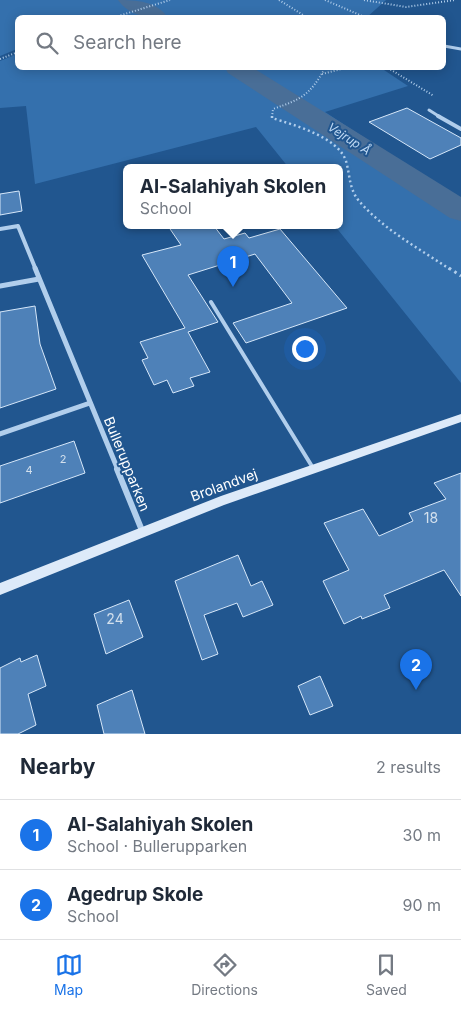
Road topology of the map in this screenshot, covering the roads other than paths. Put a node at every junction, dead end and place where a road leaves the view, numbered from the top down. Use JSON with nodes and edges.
{"nodes":[{"id":1,"x":446,"y":46,"type":"edge"},
{"id":2,"x":461,"y":49,"type":"edge"},
{"id":3,"x":429,"y":110,"type":"dead end"},
{"id":4,"x":461,"y":129,"type":"edge"},
{"id":5,"x":0,"y":229,"type":"edge"},
{"id":6,"x":39,"y":279,"type":"junction"},
{"id":7,"x":0,"y":286,"type":"edge"},
{"id":8,"x":211,"y":302,"type":"dead end"},
{"id":9,"x":90,"y":403,"type":"junction"},
{"id":10,"x":461,"y":418,"type":"edge"},
{"id":11,"x":0,"y":434,"type":"edge"},
{"id":12,"x":314,"y":469,"type":"junction"},
{"id":13,"x":143,"y":532,"type":"junction"},
{"id":14,"x":0,"y":589,"type":"edge"}],
"edges":[{"from":1,"to":2,"type":"street"},
{"from":3,"to":4,"type":"street"},
{"from":5,"to":6,"type":"street","name":"Bullerupparken"},
{"from":6,"to":7,"type":"street"},
{"from":6,"to":9,"type":"street","name":"Bullerupparken"},
{"from":8,"to":12,"type":"lane"},
{"from":9,"to":11,"type":"street","name":"Bullerupparken"},
{"from":9,"to":13,"type":"street","name":"Bullerupparken"},
{"from":10,"to":12,"type":"street","name":"Brolandvej"},
{"from":12,"to":13,"type":"street","name":"Brolandvej"},
{"from":13,"to":14,"type":"street","name":"Brolandvej"}]}
